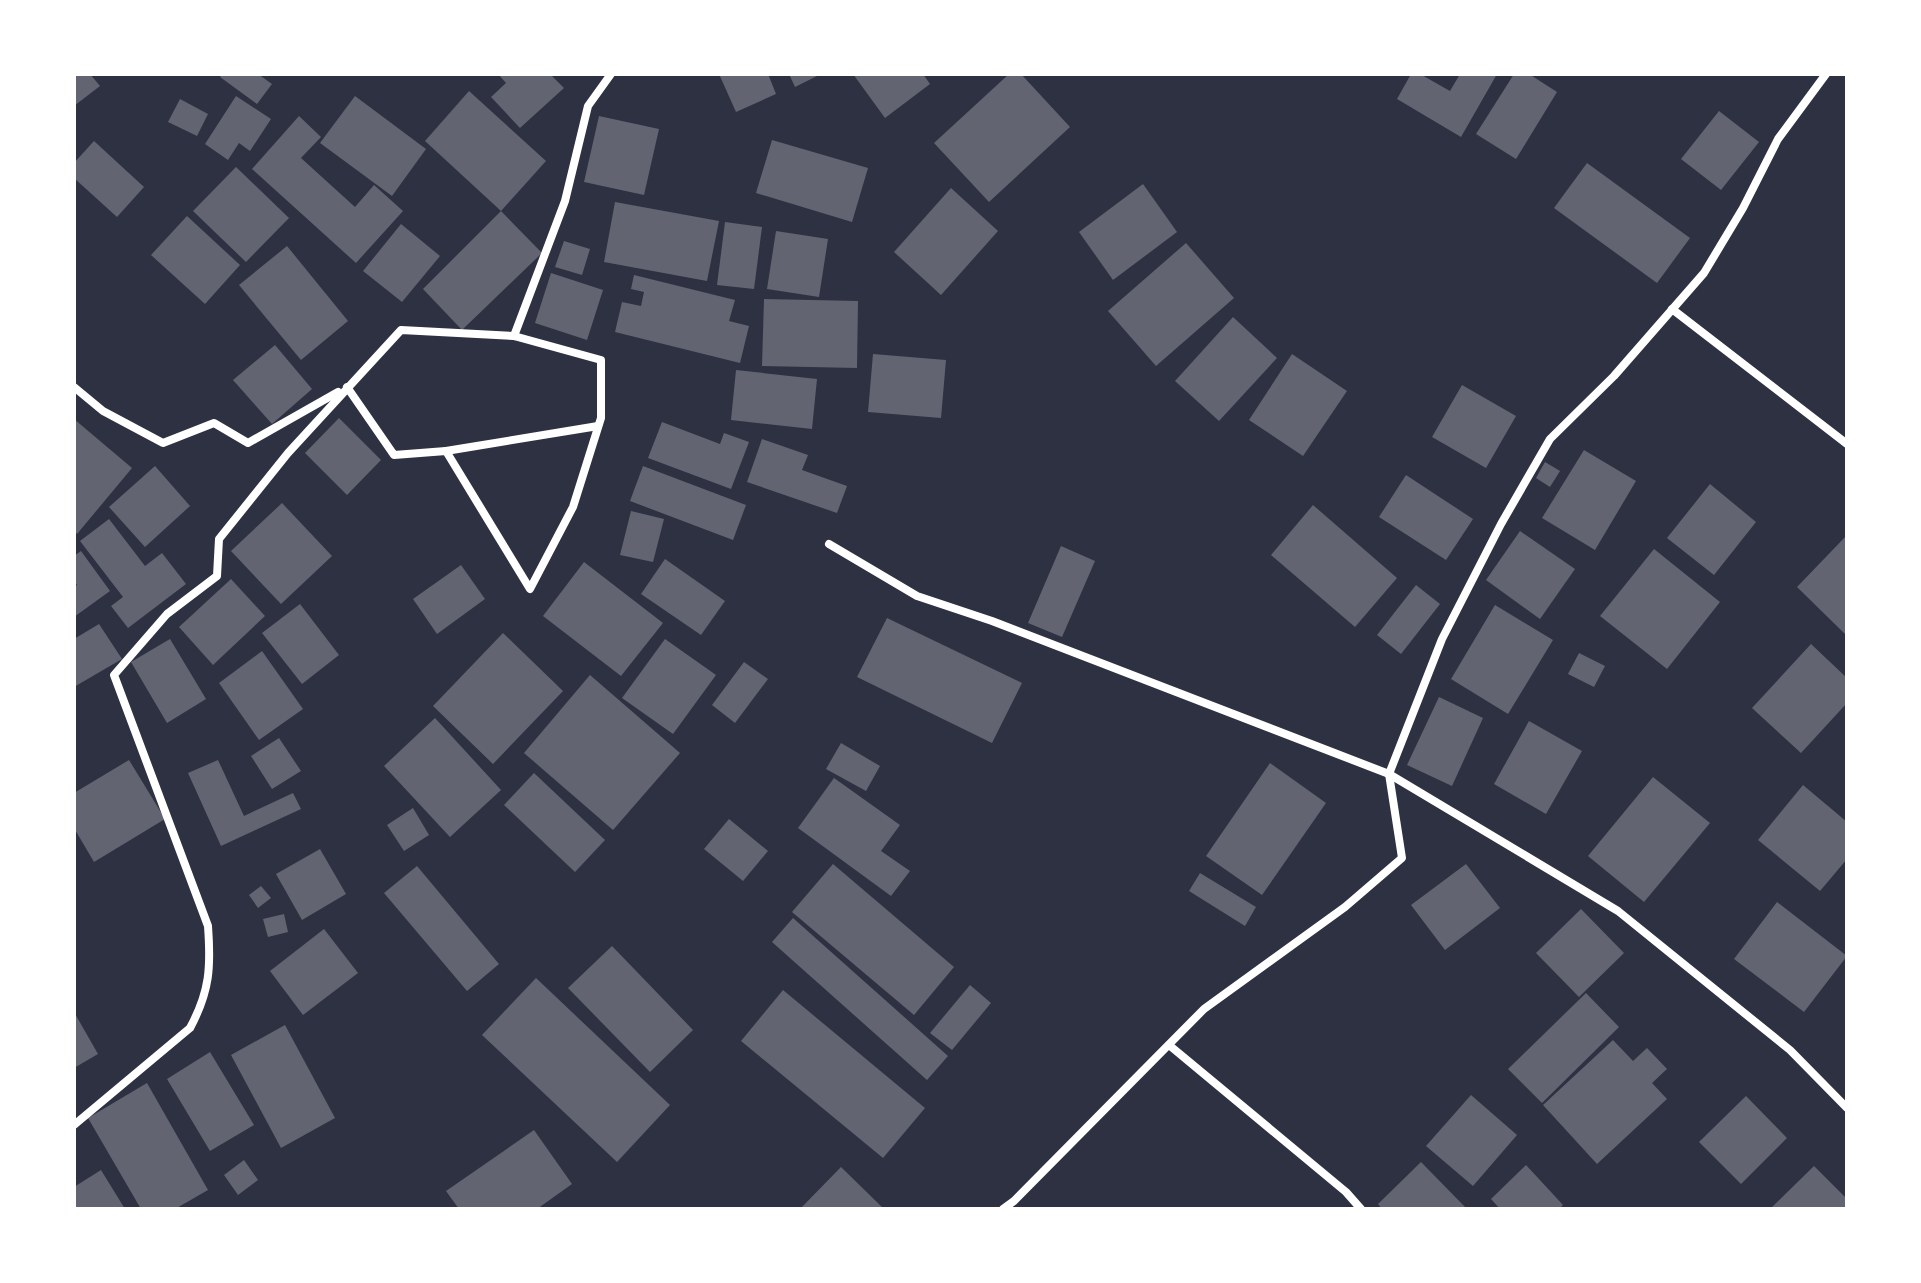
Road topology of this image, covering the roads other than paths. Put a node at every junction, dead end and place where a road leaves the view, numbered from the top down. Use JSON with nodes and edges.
{"nodes":[{"id":1,"x":611,"y":74,"type":"edge"},
{"id":2,"x":1826,"y":74,"type":"edge"},
{"id":3,"x":1672,"y":309,"type":"junction"},
{"id":4,"x":514,"y":336,"type":"junction"},
{"id":5,"x":74,"y":387,"type":"edge"},
{"id":6,"x":347,"y":387,"type":"junction"},
{"id":7,"x":598,"y":426,"type":"junction"},
{"id":8,"x":1847,"y":444,"type":"edge"},
{"id":9,"x":446,"y":451,"type":"junction"},
{"id":10,"x":829,"y":544,"type":"dead end"},
{"id":11,"x":1389,"y":774,"type":"junction"},
{"id":12,"x":1169,"y":1045,"type":"junction"},
{"id":13,"x":1847,"y":1108,"type":"edge"},
{"id":14,"x":74,"y":1125,"type":"edge"},
{"id":15,"x":1003,"y":1209,"type":"edge"},
{"id":16,"x":1361,"y":1209,"type":"edge"}],
"edges":[{"from":1,"to":4,"type":"street"},
{"from":2,"to":3,"type":"street"},
{"from":3,"to":8,"type":"street"},
{"from":3,"to":11,"type":"street"},
{"from":4,"to":6,"type":"street"},
{"from":4,"to":7,"type":"street"},
{"from":5,"to":6,"type":"street"},
{"from":6,"to":9,"type":"street"},
{"from":6,"to":14,"type":"street"},
{"from":7,"to":9,"type":"street"},
{"from":7,"to":9,"type":"street"},
{"from":10,"to":11,"type":"street"},
{"from":11,"to":12,"type":"street"},
{"from":11,"to":13,"type":"street"},
{"from":12,"to":15,"type":"street"},
{"from":12,"to":16,"type":"street"}]}
